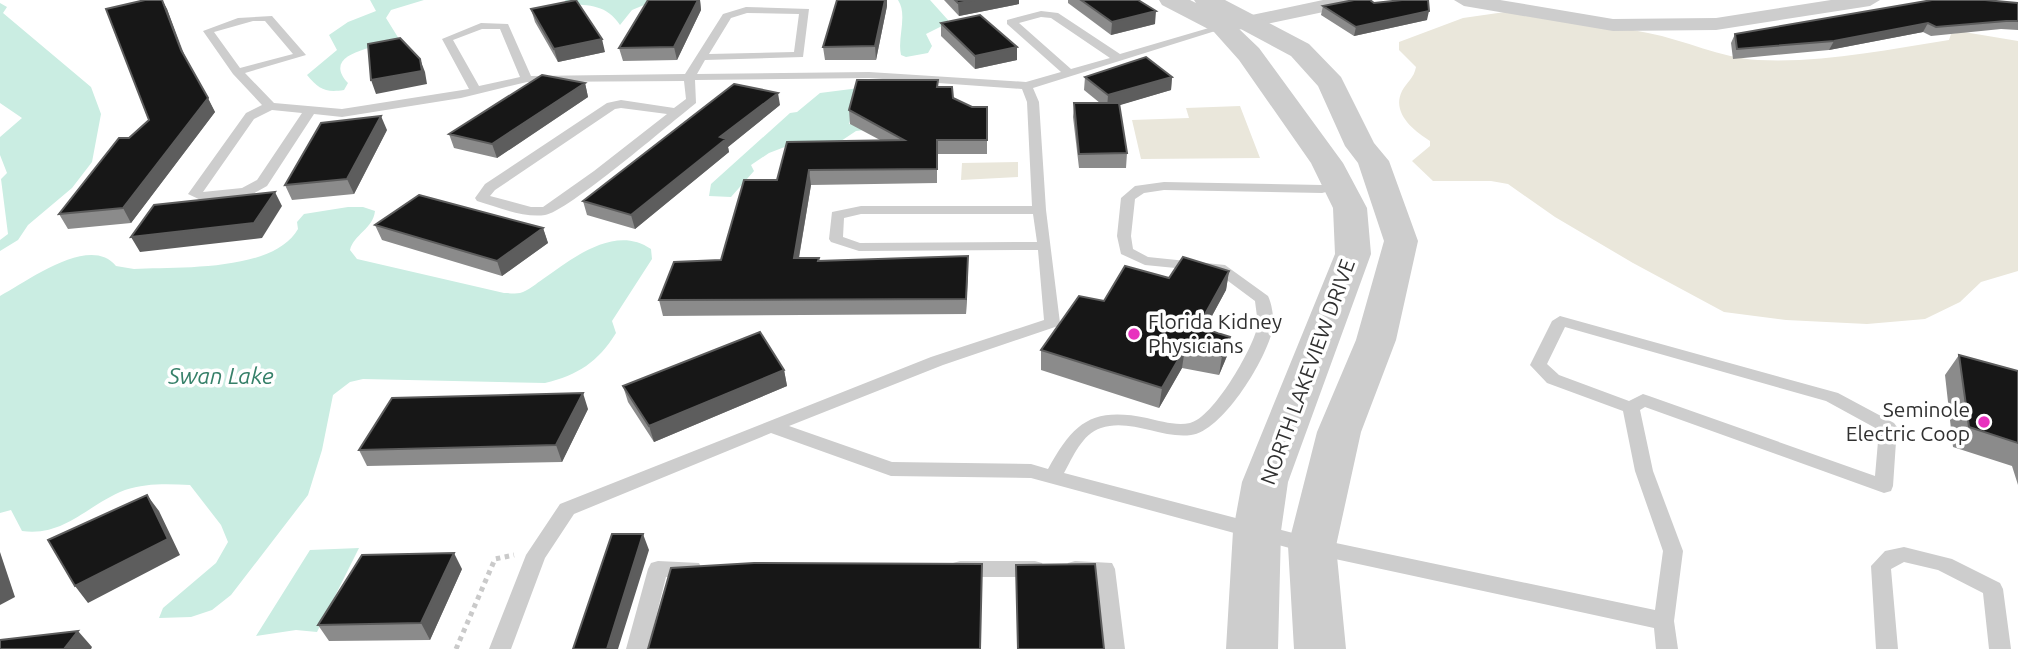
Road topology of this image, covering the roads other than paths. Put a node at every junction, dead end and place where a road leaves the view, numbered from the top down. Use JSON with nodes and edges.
{"nodes":[{"id":1,"x":1171,"y":0,"type":"edge"},
{"id":2,"x":1352,"y":0,"type":"edge"},
{"id":3,"x":1464,"y":0,"type":"edge"},
{"id":4,"x":1870,"y":0,"type":"edge"},
{"id":5,"x":1832,"y":3,"type":"edge"},
{"id":6,"x":1226,"y":16,"type":"edge"},
{"id":7,"x":701,"y":57,"type":"junction"},
{"id":8,"x":1118,"y":58,"type":"junction"},
{"id":9,"x":237,"y":72,"type":"junction"},
{"id":10,"x":1069,"y":73,"type":"junction"},
{"id":11,"x":689,"y":77,"type":"junction"},
{"id":12,"x":527,"y":79,"type":"junction"},
{"id":13,"x":1027,"y":86,"type":"junction"},
{"id":14,"x":476,"y":91,"type":"junction"},
{"id":15,"x":270,"y":106,"type":"junction"},
{"id":16,"x":310,"y":110,"type":"junction"},
{"id":17,"x":677,"y":112,"type":"junction"},
{"id":18,"x":1380,"y":180,"type":"junction"},
{"id":19,"x":1338,"y":185,"type":"junction"},
{"id":20,"x":1039,"y":210,"type":"junction"},
{"id":21,"x":1045,"y":246,"type":"junction"},
{"id":22,"x":1631,"y":408,"type":"junction"},
{"id":23,"x":771,"y":426,"type":"junction"},
{"id":24,"x":1053,"y":477,"type":"junction"},
{"id":25,"x":1257,"y":531,"type":"junction"},
{"id":26,"x":1311,"y":546,"type":"junction"},
{"id":27,"x":714,"y":569,"type":"edge"},
{"id":28,"x":938,"y":569,"type":"edge"},
{"id":29,"x":1664,"y":621,"type":"junction"},
{"id":30,"x":500,"y":649,"type":"edge"},
{"id":31,"x":637,"y":649,"type":"edge"},
{"id":32,"x":1114,"y":649,"type":"edge"},
{"id":33,"x":1252,"y":649,"type":"edge"},
{"id":34,"x":1320,"y":649,"type":"edge"},
{"id":35,"x":1667,"y":649,"type":"edge"},
{"id":36,"x":1887,"y":649,"type":"edge"},
{"id":37,"x":2000,"y":649,"type":"edge"}],
"edges":[{"from":1,"to":6,"type":"street","name":"NORTH LAKEVIEW DRIVE"},
{"from":2,"to":6,"type":"street"},
{"from":3,"to":5,"type":"street"},
{"from":4,"to":5,"type":"street"},
{"from":6,"to":8,"type":"lane"},
{"from":6,"to":18,"type":"street","name":"NORTH LAKEVIEW DRIVE"},
{"from":6,"to":19,"type":"street","name":"NORTH LAKEVIEW DRIVE"},
{"from":7,"to":7,"type":"lane"},
{"from":7,"to":11,"type":"lane"},
{"from":8,"to":10,"type":"lane"},
{"from":8,"to":10,"type":"lane"},
{"from":9,"to":9,"type":"lane"},
{"from":9,"to":15,"type":"lane"},
{"from":10,"to":13,"type":"lane"},
{"from":11,"to":12,"type":"lane"},
{"from":11,"to":13,"type":"lane"},
{"from":11,"to":17,"type":"lane"},
{"from":12,"to":14,"type":"lane"},
{"from":12,"to":14,"type":"lane"},
{"from":13,"to":20,"type":"lane"},
{"from":14,"to":16,"type":"lane"},
{"from":15,"to":16,"type":"lane"},
{"from":15,"to":16,"type":"lane"},
{"from":17,"to":17,"type":"lane"},
{"from":18,"to":19,"type":"street"},
{"from":18,"to":26,"type":"street","name":"NORTH LAKEVIEW DRIVE"},
{"from":19,"to":24,"type":"lane"},
{"from":19,"to":25,"type":"street","name":"NORTH LAKEVIEW DRIVE"},
{"from":20,"to":21,"type":"lane"},
{"from":20,"to":21,"type":"lane"},
{"from":21,"to":23,"type":"lane"},
{"from":22,"to":22,"type":"lane"},
{"from":22,"to":29,"type":"lane"},
{"from":23,"to":24,"type":"lane"},
{"from":23,"to":30,"type":"lane"},
{"from":24,"to":25,"type":"lane"},
{"from":25,"to":26,"type":"lane"},
{"from":25,"to":33,"type":"street","name":"NORTH LAKEVIEW DRIVE"},
{"from":26,"to":29,"type":"lane"},
{"from":26,"to":34,"type":"street","name":"NORTH LAKEVIEW DRIVE"},
{"from":27,"to":31,"type":"lane"},
{"from":28,"to":32,"type":"lane"},
{"from":29,"to":35,"type":"lane"},
{"from":36,"to":37,"type":"lane"}]}
